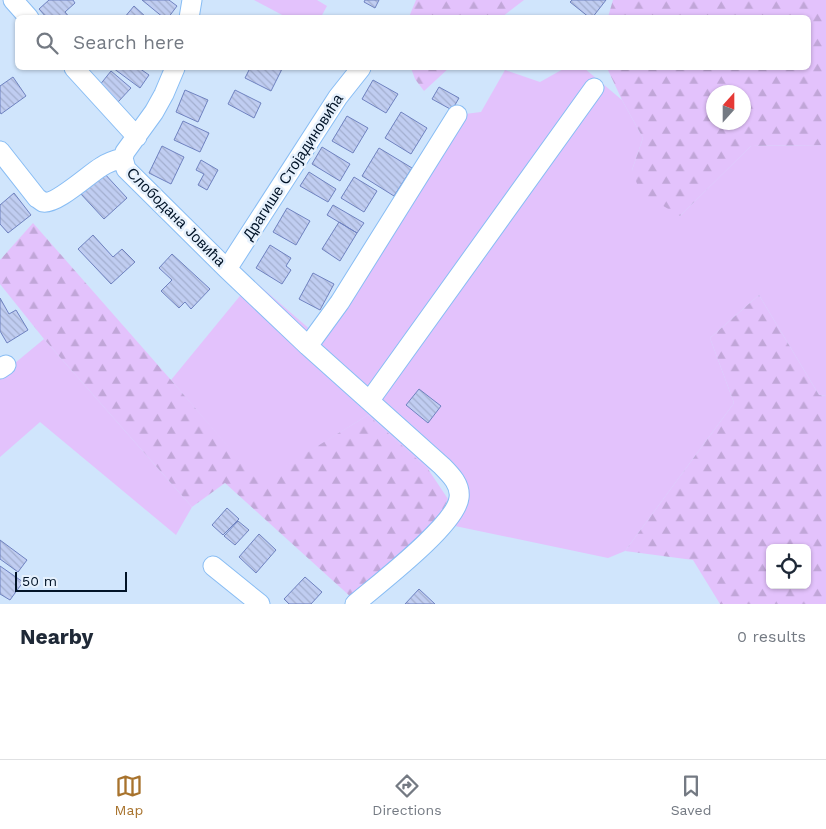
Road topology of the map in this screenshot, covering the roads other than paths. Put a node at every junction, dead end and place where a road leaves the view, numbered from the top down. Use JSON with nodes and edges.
{"nodes":[{"id":1,"x":13,"y":0,"type":"edge"},
{"id":2,"x":192,"y":0,"type":"edge"},
{"id":3,"x":26,"y":15,"type":"edge"},
{"id":4,"x":190,"y":15,"type":"edge"},
{"id":5,"x":76,"y":70,"type":"edge"},
{"id":6,"x":173,"y":70,"type":"edge"},
{"id":7,"x":359,"y":70,"type":"edge"},
{"id":8,"x":594,"y":88,"type":"dead end"},
{"id":9,"x":457,"y":115,"type":"dead end"},
{"id":10,"x":137,"y":137,"type":"junction"},
{"id":11,"x":0,"y":151,"type":"edge"},
{"id":12,"x":123,"y":158,"type":"junction"},
{"id":13,"x":227,"y":269,"type":"junction"},
{"id":14,"x":308,"y":346,"type":"junction"},
{"id":15,"x":370,"y":400,"type":"junction"},
{"id":16,"x":213,"y":566,"type":"dead end"},
{"id":17,"x":260,"y":604,"type":"edge"},
{"id":18,"x":354,"y":604,"type":"edge"}],
"edges":[{"from":1,"to":3,"type":"street"},
{"from":2,"to":4,"type":"street"},
{"from":5,"to":10,"type":"street"},
{"from":6,"to":10,"type":"street","name":"Слободана Јовића"},
{"from":7,"to":13,"type":"street","name":"Драгише Стојадиновића"},
{"from":8,"to":15,"type":"street"},
{"from":9,"to":14,"type":"street"},
{"from":10,"to":12,"type":"street","name":"Слободана Јовића"},
{"from":11,"to":12,"type":"street"},
{"from":12,"to":13,"type":"street","name":"Слободана Јовића"},
{"from":13,"to":14,"type":"street","name":"Слободана Јовића"},
{"from":14,"to":15,"type":"street","name":"Слободана Јовића"},
{"from":15,"to":18,"type":"street","name":"Слободана Јовића"},
{"from":16,"to":17,"type":"street"}]}
